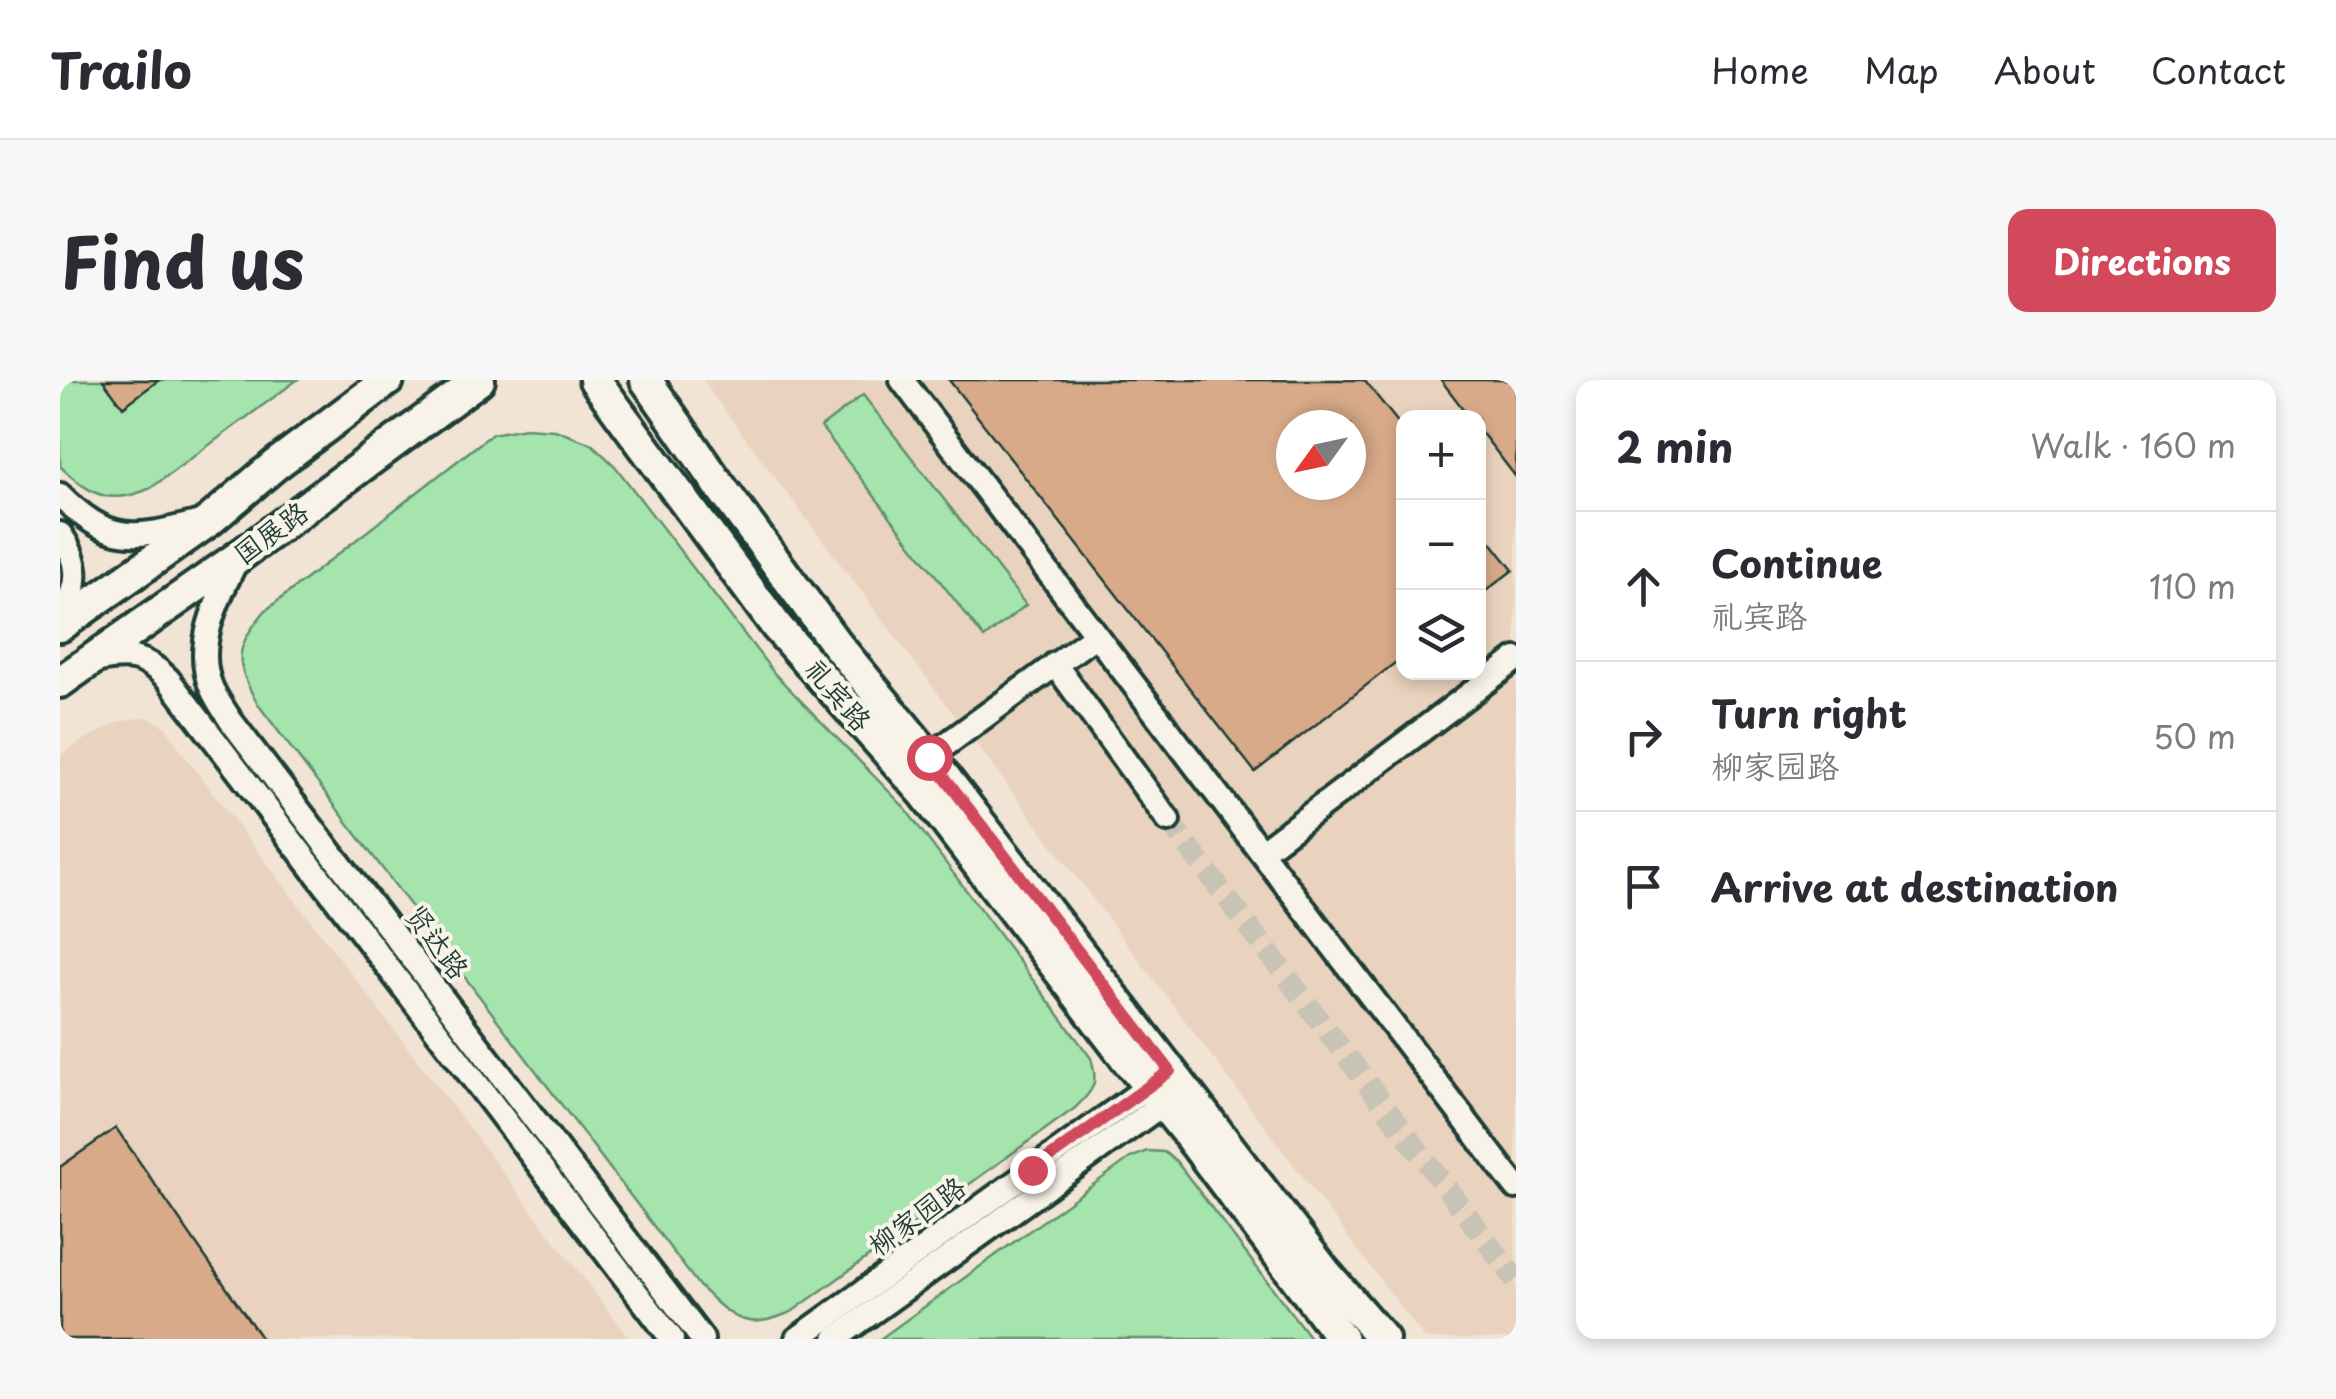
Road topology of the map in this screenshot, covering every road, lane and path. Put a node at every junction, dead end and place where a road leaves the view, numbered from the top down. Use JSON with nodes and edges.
{"nodes":[{"id":1,"x":479,"y":380,"type":"edge"},
{"id":2,"x":595,"y":380,"type":"edge"},
{"id":3,"x":646,"y":380,"type":"edge"},
{"id":4,"x":902,"y":380,"type":"edge"},
{"id":5,"x":385,"y":382,"type":"edge"},
{"id":6,"x":60,"y":495,"type":"edge"},
{"id":7,"x":210,"y":520,"type":"junction"},
{"id":8,"x":60,"y":534,"type":"edge"},
{"id":9,"x":238,"y":557,"type":"junction"},
{"id":10,"x":60,"y":615,"type":"edge"},
{"id":11,"x":60,"y":626,"type":"edge"},
{"id":12,"x":1096,"y":635,"type":"junction"},
{"id":13,"x":1516,"y":658,"type":"edge"},
{"id":14,"x":86,"y":663,"type":"junction"},
{"id":15,"x":1055,"y":664,"type":"junction"},
{"id":16,"x":60,"y":682,"type":"edge"},
{"id":17,"x":929,"y":757,"type":"junction"},
{"id":18,"x":1168,"y":820,"type":"tunnel mouth"},
{"id":19,"x":1261,"y":852,"type":"junction"},
{"id":20,"x":1167,"y":1087,"type":"junction"},
{"id":21,"x":1516,"y":1187,"type":"edge"},
{"id":22,"x":672,"y":1339,"type":"edge"},
{"id":23,"x":702,"y":1339,"type":"edge"},
{"id":24,"x":797,"y":1339,"type":"edge"},
{"id":25,"x":835,"y":1339,"type":"edge"},
{"id":26,"x":1342,"y":1339,"type":"edge"},
{"id":27,"x":1384,"y":1339,"type":"edge"}],
"edges":[{"from":1,"to":9,"type":"main road","name":"国展路"},
{"from":2,"to":20,"type":"main road","name":"礼宾路"},
{"from":3,"to":17,"type":"main road","name":"礼宾路"},
{"from":4,"to":12,"type":"street"},
{"from":5,"to":7,"type":"main road","name":"国展路"},
{"from":6,"to":7,"type":"street"},
{"from":7,"to":11,"type":"main road","name":"国展路"},
{"from":8,"to":10,"type":"street"},
{"from":9,"to":14,"type":"main road","name":"国展路"},
{"from":9,"to":23,"type":"street","name":"贤达路"},
{"from":12,"to":15,"type":"street"},
{"from":12,"to":19,"type":"street"},
{"from":13,"to":19,"type":"street"},
{"from":14,"to":16,"type":"main road","name":"国展路"},
{"from":14,"to":22,"type":"street","name":"贤达路"},
{"from":15,"to":17,"type":"street"},
{"from":15,"to":18,"type":"street"},
{"from":17,"to":20,"type":"main road","name":"礼宾路"},
{"from":19,"to":21,"type":"street"},
{"from":20,"to":24,"type":"street","name":"柳家园路"},
{"from":20,"to":25,"type":"street","name":"柳家园路"},
{"from":20,"to":26,"type":"main road","name":"礼宾路"},
{"from":20,"to":27,"type":"main road","name":"礼宾路"}]}
